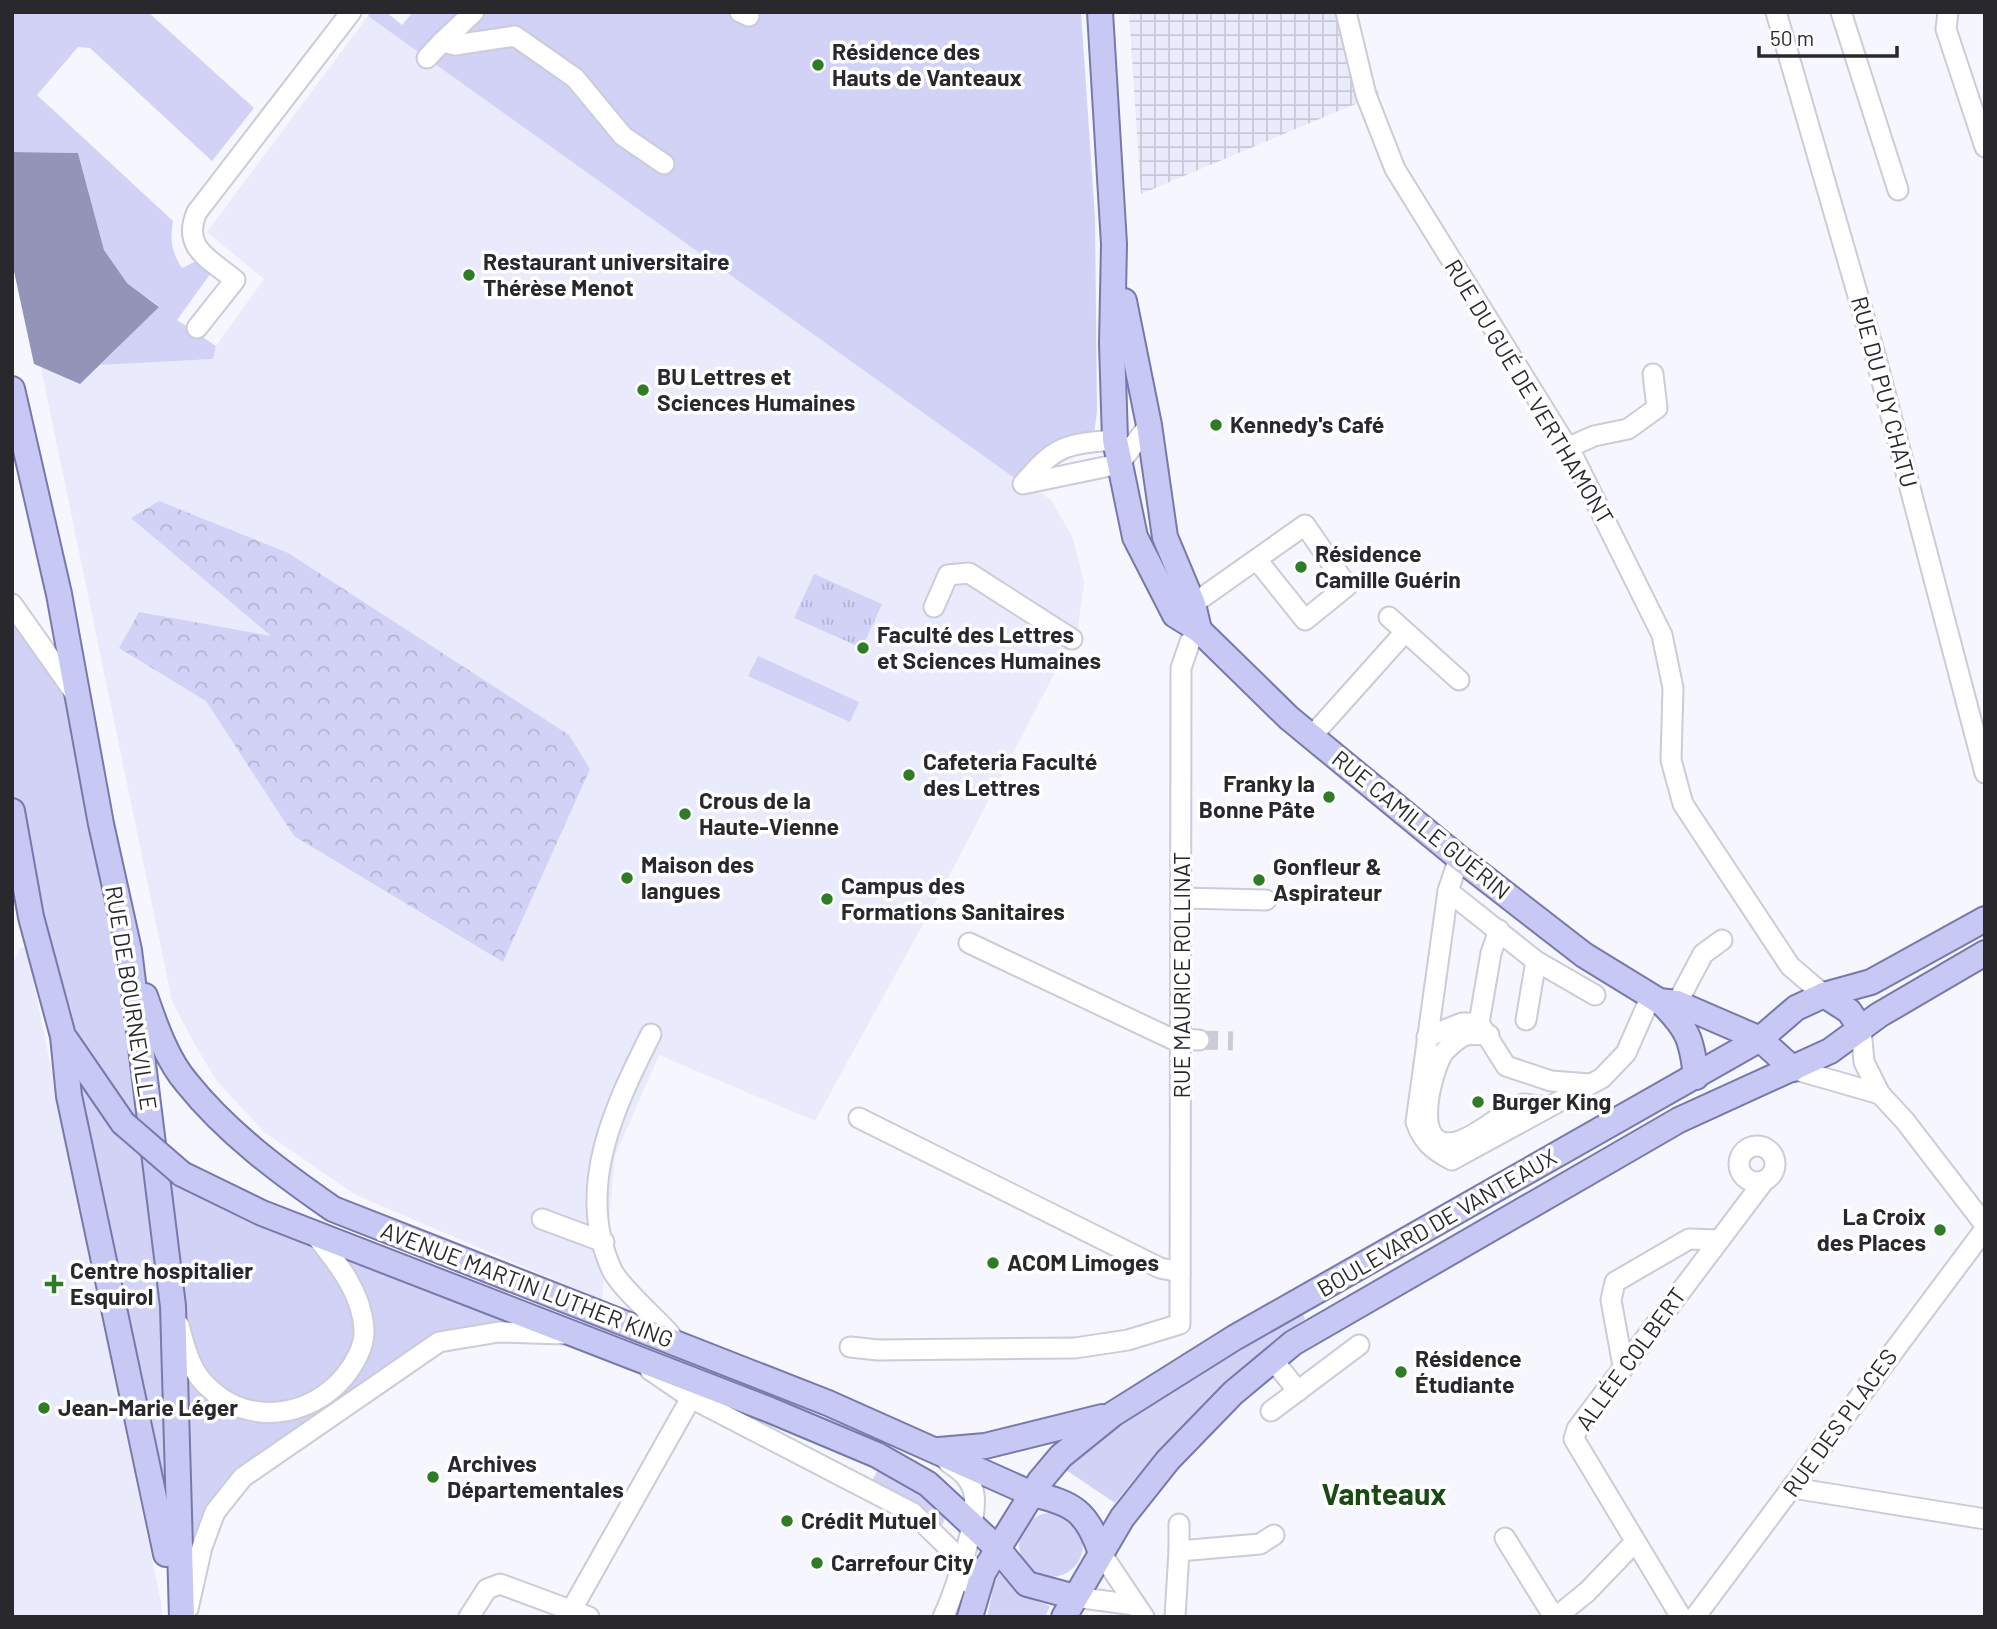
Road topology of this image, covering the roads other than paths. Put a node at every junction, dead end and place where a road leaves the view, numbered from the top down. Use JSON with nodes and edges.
{"nodes":[{"id":1,"x":474,"y":12,"type":"edge"},
{"id":2,"x":1100,"y":12,"type":"edge"},
{"id":3,"x":1346,"y":12,"type":"edge"},
{"id":4,"x":1776,"y":12,"type":"edge"},
{"id":5,"x":1841,"y":12,"type":"edge"},
{"id":6,"x":1948,"y":12,"type":"edge"},
{"id":7,"x":361,"y":14,"type":"edge"},
{"id":8,"x":442,"y":42,"type":"junction"},
{"id":9,"x":427,"y":58,"type":"dead end"},
{"id":10,"x":1985,"y":147,"type":"edge"},
{"id":11,"x":664,"y":164,"type":"dead end"},
{"id":12,"x":1898,"y":190,"type":"dead end"},
{"id":13,"x":1114,"y":244,"type":"junction"},
{"id":14,"x":197,"y":328,"type":"dead end"},
{"id":15,"x":1653,"y":374,"type":"dead end"},
{"id":16,"x":12,"y":389,"type":"edge"},
{"id":17,"x":1149,"y":425,"type":"junction"},
{"id":18,"x":1567,"y":448,"type":"junction"},
{"id":19,"x":1121,"y":451,"type":"junction"},
{"id":20,"x":1163,"y":529,"type":"junction"},
{"id":21,"x":1256,"y":560,"type":"junction"},
{"id":22,"x":12,"y":604,"type":"edge"},
{"id":23,"x":1193,"y":604,"type":"junction"},
{"id":24,"x":934,"y":607,"type":"dead end"},
{"id":25,"x":1389,"y":617,"type":"dead end"},
{"id":26,"x":1199,"y":630,"type":"junction"},
{"id":27,"x":1405,"y":632,"type":"junction"},
{"id":28,"x":1072,"y":639,"type":"dead end"},
{"id":29,"x":1459,"y":680,"type":"dead end"},
{"id":30,"x":76,"y":695,"type":"junction"},
{"id":31,"x":1312,"y":737,"type":"junction"},
{"id":32,"x":1985,"y":773,"type":"edge"},
{"id":33,"x":12,"y":811,"type":"edge"},
{"id":34,"x":1459,"y":858,"type":"junction"},
{"id":35,"x":1448,"y":891,"type":"junction"},
{"id":36,"x":1182,"y":898,"type":"junction"},
{"id":37,"x":1266,"y":900,"type":"dead end"},
{"id":38,"x":1985,"y":919,"type":"edge"},
{"id":39,"x":1499,"y":930,"type":"junction"},
{"id":40,"x":1722,"y":940,"type":"dead end"},
{"id":41,"x":969,"y":943,"type":"dead end"},
{"id":42,"x":129,"y":950,"type":"junction"},
{"id":43,"x":1985,"y":953,"type":"edge"},
{"id":44,"x":1536,"y":961,"type":"junction"},
{"id":45,"x":1595,"y":995,"type":"dead end"},
{"id":46,"x":1824,"y":995,"type":"junction"},
{"id":47,"x":1662,"y":1000,"type":"junction"},
{"id":48,"x":1526,"y":1020,"type":"dead end"},
{"id":49,"x":1855,"y":1020,"type":"junction"},
{"id":50,"x":1484,"y":1029,"type":"junction"},
{"id":51,"x":651,"y":1034,"type":"dead end"},
{"id":52,"x":63,"y":1037,"type":"junction"},
{"id":53,"x":1427,"y":1037,"type":"junction"},
{"id":54,"x":1190,"y":1039,"type":"junction"},
{"id":55,"x":1759,"y":1039,"type":"junction"},
{"id":56,"x":1786,"y":1063,"type":"junction"},
{"id":57,"x":1696,"y":1076,"type":"junction"},
{"id":58,"x":1551,"y":1081,"type":"junction"},
{"id":59,"x":1591,"y":1084,"type":"junction"},
{"id":60,"x":1880,"y":1094,"type":"junction"},
{"id":61,"x":1548,"y":1107,"type":"junction"},
{"id":62,"x":859,"y":1118,"type":"dead end"},
{"id":63,"x":1764,"y":1181,"type":"dead end"},
{"id":64,"x":541,"y":1219,"type":"dead end"},
{"id":65,"x":1985,"y":1227,"type":"edge"},
{"id":66,"x":312,"y":1231,"type":"junction"},
{"id":67,"x":1719,"y":1240,"type":"junction"},
{"id":68,"x":604,"y":1242,"type":"junction"},
{"id":69,"x":1180,"y":1272,"type":"junction"},
{"id":70,"x":173,"y":1306,"type":"junction"},
{"id":71,"x":570,"y":1335,"type":"junction"},
{"id":72,"x":675,"y":1343,"type":"junction"},
{"id":73,"x":1359,"y":1345,"type":"dead end"},
{"id":74,"x":850,"y":1347,"type":"dead end"},
{"id":75,"x":635,"y":1360,"type":"junction"},
{"id":76,"x":1273,"y":1360,"type":"junction"},
{"id":77,"x":1623,"y":1366,"type":"junction"},
{"id":78,"x":1298,"y":1391,"type":"junction"},
{"id":79,"x":691,"y":1398,"type":"junction"},
{"id":80,"x":770,"y":1410,"type":"junction"},
{"id":81,"x":1271,"y":1411,"type":"dead end"},
{"id":82,"x":1113,"y":1414,"type":"junction"},
{"id":83,"x":933,"y":1450,"type":"junction"},
{"id":84,"x":1793,"y":1488,"type":"junction"},
{"id":85,"x":1032,"y":1494,"type":"junction"},
{"id":86,"x":1985,"y":1519,"type":"edge"},
{"id":87,"x":1179,"y":1524,"type":"dead end"},
{"id":88,"x":972,"y":1526,"type":"junction"},
{"id":89,"x":1273,"y":1535,"type":"dead end"},
{"id":90,"x":1504,"y":1538,"type":"dead end"},
{"id":91,"x":1635,"y":1542,"type":"junction"},
{"id":92,"x":998,"y":1549,"type":"junction"},
{"id":93,"x":1179,"y":1551,"type":"junction"},
{"id":94,"x":1101,"y":1553,"type":"junction"},
{"id":95,"x":961,"y":1563,"type":"junction"},
{"id":96,"x":975,"y":1590,"type":"junction"},
{"id":97,"x":1070,"y":1607,"type":"edge"},
{"id":98,"x":1140,"y":1611,"type":"edge"},
{"id":99,"x":581,"y":1613,"type":"edge"},
{"id":100,"x":182,"y":1617,"type":"edge"},
{"id":101,"x":469,"y":1617,"type":"edge"},
{"id":102,"x":943,"y":1617,"type":"edge"},
{"id":103,"x":970,"y":1617,"type":"edge"},
{"id":104,"x":1175,"y":1617,"type":"edge"},
{"id":105,"x":1555,"y":1617,"type":"edge"},
{"id":106,"x":1681,"y":1617,"type":"edge"},
{"id":107,"x":1695,"y":1617,"type":"edge"}],
"edges":[{"from":1,"to":8,"type":"street"},
{"from":2,"to":13,"type":"main road","name":"RUE CAMILLE GUÉRIN"},
{"from":3,"to":18,"type":"street","name":"RUE DU GUÉ DE VERTHAMONT"},
{"from":4,"to":32,"type":"street","name":"RUE DU PUY CHATU"},
{"from":5,"to":12,"type":"street"},
{"from":6,"to":10,"type":"street"},
{"from":7,"to":14,"type":"street"},
{"from":8,"to":9,"type":"street"},
{"from":8,"to":11,"type":"street"},
{"from":13,"to":17,"type":"main road","name":"RUE CAMILLE GUÉRIN"},
{"from":13,"to":19,"type":"main road","name":"RUE CAMILLE GUÉRIN"},
{"from":15,"to":18,"type":"street"},
{"from":16,"to":30,"type":"main road","name":"RUE DE BOURNEVILLE"},
{"from":17,"to":19,"type":"street"},
{"from":17,"to":20,"type":"main road","name":"RUE CAMILLE GUÉRIN"},
{"from":18,"to":46,"type":"street","name":"RUE DU GUÉ DE VERTHAMONT"},
{"from":19,"to":20,"type":"main road"},
{"from":19,"to":26,"type":"main road","name":"RUE CAMILLE GUÉRIN"},
{"from":20,"to":23,"type":"main road","name":"RUE CAMILLE GUÉRIN"},
{"from":21,"to":21,"type":"street"},
{"from":21,"to":23,"type":"street"},
{"from":22,"to":30,"type":"street"},
{"from":23,"to":26,"type":"main road","name":"RUE CAMILLE GUÉRIN"},
{"from":24,"to":28,"type":"street"},
{"from":25,"to":27,"type":"street"},
{"from":26,"to":31,"type":"main road","name":"RUE CAMILLE GUÉRIN"},
{"from":26,"to":36,"type":"street","name":"RUE MAURICE ROLLINAT"},
{"from":27,"to":29,"type":"street"},
{"from":27,"to":31,"type":"street"},
{"from":30,"to":42,"type":"main road","name":"RUE DE BOURNEVILLE"},
{"from":31,"to":34,"type":"main road","name":"RUE CAMILLE GUÉRIN"},
{"from":33,"to":52,"type":"main road"},
{"from":34,"to":35,"type":"street"},
{"from":34,"to":47,"type":"main road","name":"RUE CAMILLE GUÉRIN"},
{"from":35,"to":39,"type":"street"},
{"from":35,"to":53,"type":"street"},
{"from":36,"to":37,"type":"street"},
{"from":36,"to":54,"type":"street","name":"RUE MAURICE ROLLINAT"},
{"from":38,"to":46,"type":"main road","name":"BOULEVARD DE VANTEAUX"},
{"from":39,"to":44,"type":"street"},
{"from":39,"to":50,"type":"street"},
{"from":40,"to":47,"type":"street"},
{"from":41,"to":54,"type":"street"},
{"from":42,"to":70,"type":"main road","name":"RUE DE BOURNEVILLE"},
{"from":42,"to":72,"type":"main road","name":"AVENUE MARTIN LUTHER KING"},
{"from":43,"to":49,"type":"main road","name":"BOULEVARD DE VANTEAUX"},
{"from":44,"to":45,"type":"street"},
{"from":44,"to":48,"type":"street"},
{"from":46,"to":49,"type":"main road","name":"RUE DU GUÉ DE VERTHAMONT"},
{"from":46,"to":55,"type":"main road","name":"BOULEVARD DE VANTEAUX"},
{"from":47,"to":55,"type":"main road","name":"RUE CAMILLE GUÉRIN"},
{"from":47,"to":57,"type":"main road","name":"RUE CAMILLE GUÉRIN"},
{"from":47,"to":59,"type":"street"},
{"from":49,"to":56,"type":"main road","name":"BOULEVARD DE VANTEAUX"},
{"from":49,"to":60,"type":"street"},
{"from":50,"to":53,"type":"street"},
{"from":50,"to":58,"type":"street"},
{"from":50,"to":61,"type":"street"},
{"from":51,"to":68,"type":"street"},
{"from":52,"to":66,"type":"main road","name":"AVENUE MARTIN LUTHER KING","bridge":true},
{"from":52,"to":100,"type":"main road"},
{"from":53,"to":61,"type":"street"},
{"from":54,"to":69,"type":"street","name":"RUE MAURICE ROLLINAT"},
{"from":55,"to":56,"type":"main road","name":"RUE CAMILLE GUÉRIN"},
{"from":55,"to":57,"type":"main road","name":"BOULEVARD DE VANTEAUX"},
{"from":56,"to":60,"type":"street"},
{"from":56,"to":76,"type":"main road","name":"BOULEVARD DE VANTEAUX"},
{"from":57,"to":82,"type":"main road","name":"BOULEVARD DE VANTEAUX"},
{"from":58,"to":59,"type":"street"},
{"from":58,"to":61,"type":"street"},
{"from":59,"to":61,"type":"street"},
{"from":60,"to":65,"type":"street"},
{"from":62,"to":69,"type":"street"},
{"from":63,"to":67,"type":"street","name":"ALLÉE COLBERT"},
{"from":64,"to":68,"type":"street"},
{"from":65,"to":84,"type":"street","name":"RUE DES PLACES"},
{"from":66,"to":70,"type":"street"},
{"from":66,"to":71,"type":"main road","name":"AVENUE MARTIN LUTHER KING"},
{"from":67,"to":77,"type":"street","name":"ALLÉE COLBERT"},
{"from":67,"to":77,"type":"street"},
{"from":68,"to":72,"type":"street"},
{"from":69,"to":74,"type":"street","name":"RUE MAURICE ROLLINAT"},
{"from":70,"to":100,"type":"main road","name":"RUE DE BOURNEVILLE"},
{"from":71,"to":75,"type":"main road","name":"AVENUE MARTIN LUTHER KING"},
{"from":71,"to":100,"type":"street"},
{"from":72,"to":83,"type":"main road","name":"AVENUE MARTIN LUTHER KING"},
{"from":73,"to":78,"type":"street"},
{"from":75,"to":79,"type":"street"},
{"from":75,"to":80,"type":"main road","name":"AVENUE MARTIN LUTHER KING"},
{"from":76,"to":78,"type":"street"},
{"from":76,"to":94,"type":"main road","name":"BOULEVARD DE VANTEAUX"},
{"from":77,"to":91,"type":"street","name":"ALLÉE COLBERT"},
{"from":78,"to":81,"type":"street"},
{"from":79,"to":80,"type":"street"},
{"from":79,"to":95,"type":"street"},
{"from":79,"to":99,"type":"street"},
{"from":80,"to":88,"type":"main road","name":"AVENUE MARTIN LUTHER KING"},
{"from":82,"to":83,"type":"main road"},
{"from":82,"to":85,"type":"main road","name":"BOULEVARD DE VANTEAUX"},
{"from":83,"to":85,"type":"main road","name":"AVENUE MARTIN LUTHER KING"},
{"from":83,"to":88,"type":"street"},
{"from":84,"to":86,"type":"street"},
{"from":84,"to":107,"type":"street","name":"RUE DES PLACES"},
{"from":85,"to":92,"type":"main road","name":"BOULEVARD DE VANTEAUX"},
{"from":85,"to":94,"type":"main road"},
{"from":87,"to":93,"type":"street"},
{"from":88,"to":92,"type":"main road","name":"AVENUE MARTIN LUTHER KING"},
{"from":88,"to":95,"type":"street"},
{"from":89,"to":93,"type":"street"},
{"from":90,"to":105,"type":"street"},
{"from":91,"to":105,"type":"street"},
{"from":91,"to":106,"type":"street","name":"ALLÉE COLBERT"},
{"from":92,"to":96,"type":"main road","name":"BOULEVARD DE VANTEAUX"},
{"from":92,"to":97,"type":"main road"},
{"from":93,"to":104,"type":"street"},
{"from":94,"to":97,"type":"main road","name":"BOULEVARD DE VANTEAUX"},
{"from":94,"to":98,"type":"street"},
{"from":95,"to":96,"type":"street"},
{"from":95,"to":102,"type":"street"},
{"from":96,"to":103,"type":"main road","name":"BOULEVARD DE VANTEAUX"},
{"from":97,"to":98,"type":"street"},
{"from":99,"to":101,"type":"street"}]}
